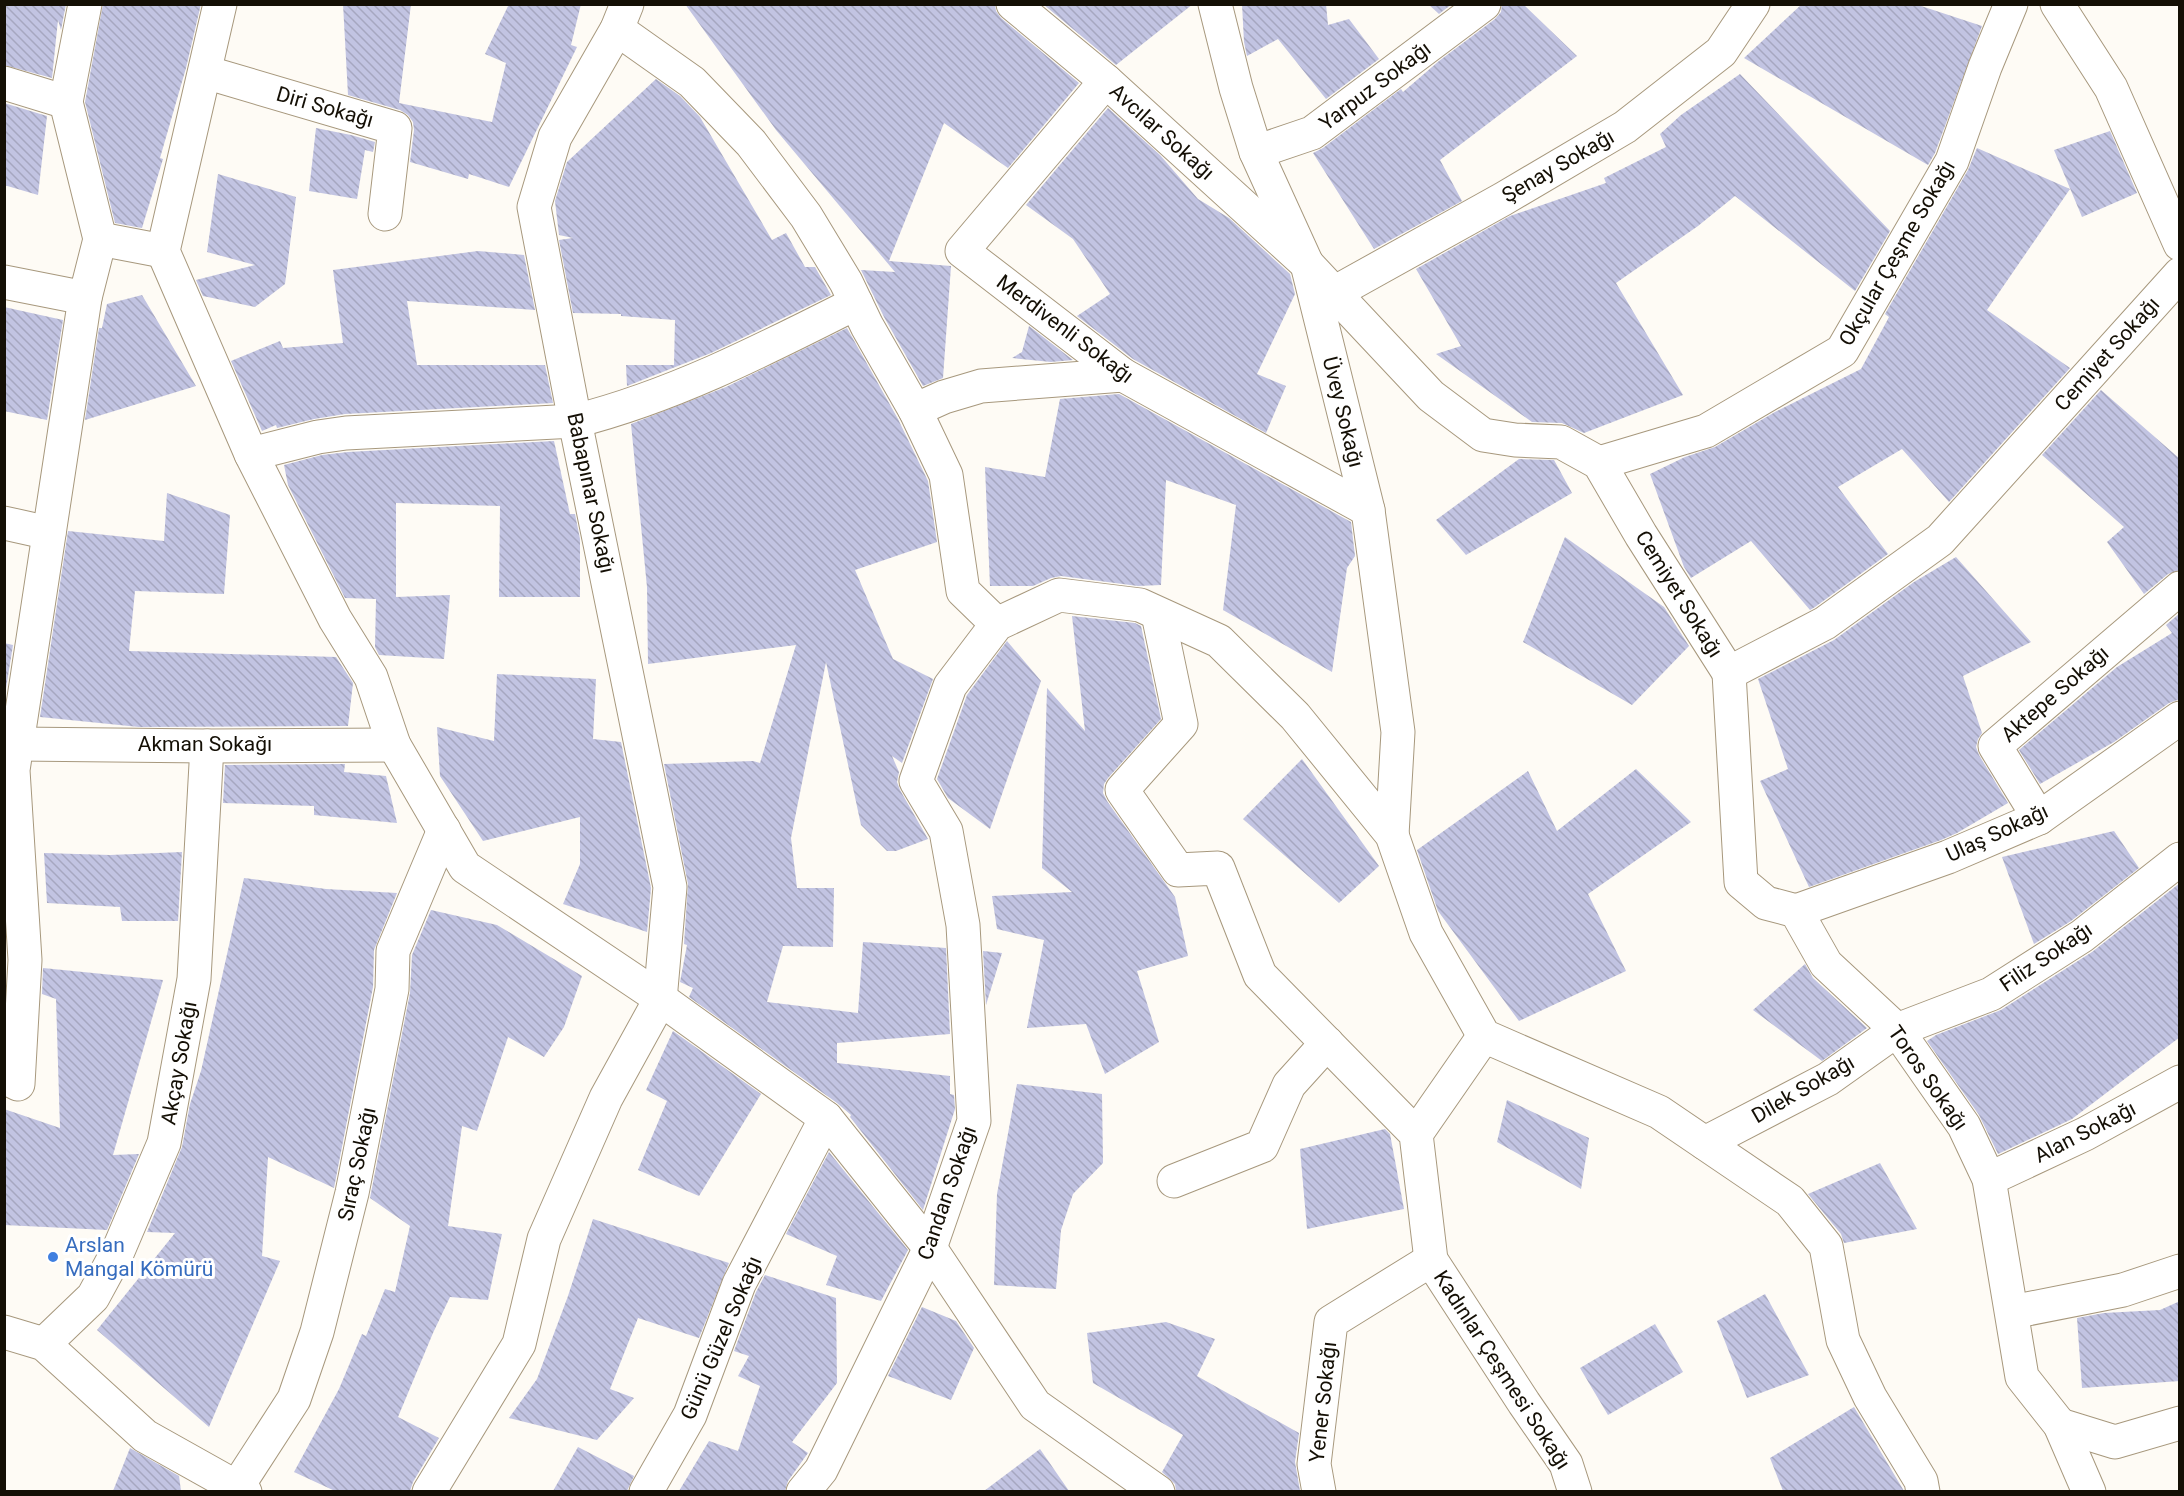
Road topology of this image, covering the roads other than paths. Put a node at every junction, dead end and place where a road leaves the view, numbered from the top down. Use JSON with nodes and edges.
{"nodes":[{"id":1,"x":85,"y":4,"type":"edge"},
{"id":2,"x":220,"y":4,"type":"edge"},
{"id":3,"x":1012,"y":4,"type":"edge"},
{"id":4,"x":1215,"y":4,"type":"edge"},
{"id":5,"x":1484,"y":4,"type":"edge"},
{"id":6,"x":1753,"y":4,"type":"edge"},
{"id":7,"x":2011,"y":4,"type":"edge"},
{"id":8,"x":2057,"y":4,"type":"edge"},
{"id":9,"x":622,"y":12,"type":"edge"},
{"id":10,"x":205,"y":72,"type":"junction"},
{"id":11,"x":1106,"y":81,"type":"junction"},
{"id":12,"x":4,"y":83,"type":"edge"},
{"id":13,"x":66,"y":102,"type":"junction"},
{"id":14,"x":1256,"y":152,"type":"junction"},
{"id":15,"x":385,"y":214,"type":"dead end"},
{"id":16,"x":100,"y":239,"type":"junction"},
{"id":17,"x":2180,"y":244,"type":"edge"},
{"id":18,"x":163,"y":251,"type":"junction"},
{"id":19,"x":1307,"y":264,"type":"junction"},
{"id":20,"x":2180,"y":274,"type":"edge"},
{"id":21,"x":4,"y":282,"type":"edge"},
{"id":22,"x":1334,"y":293,"type":"junction"},
{"id":23,"x":86,"y":298,"type":"junction"},
{"id":24,"x":856,"y":303,"type":"junction"},
{"id":25,"x":1123,"y":375,"type":"junction"},
{"id":26,"x":915,"y":410,"type":"junction"},
{"id":27,"x":575,"y":421,"type":"junction"},
{"id":28,"x":250,"y":453,"type":"junction"},
{"id":29,"x":1599,"y":463,"type":"junction"},
{"id":30,"x":1368,"y":510,"type":"junction"},
{"id":31,"x":4,"y":523,"type":"edge"},
{"id":32,"x":49,"y":533,"type":"junction"},
{"id":33,"x":2180,"y":588,"type":"edge"},
{"id":34,"x":1158,"y":614,"type":"junction"},
{"id":35,"x":997,"y":624,"type":"junction"},
{"id":36,"x":1729,"y":673,"type":"junction"},
{"id":37,"x":2180,"y":718,"type":"edge"},
{"id":38,"x":394,"y":745,"type":"junction"},
{"id":39,"x":207,"y":746,"type":"junction"},
{"id":40,"x":11,"y":760,"type":"edge"},
{"id":41,"x":2039,"y":818,"type":"junction"},
{"id":42,"x":444,"y":830,"type":"junction"},
{"id":43,"x":1392,"y":835,"type":"junction"},
{"id":44,"x":2180,"y":859,"type":"edge"},
{"id":45,"x":1796,"y":911,"type":"junction"},
{"id":46,"x":660,"y":1000,"type":"junction"},
{"id":47,"x":1897,"y":1030,"type":"junction"},
{"id":48,"x":1484,"y":1036,"type":"junction"},
{"id":49,"x":1327,"y":1043,"type":"junction"},
{"id":50,"x":11,"y":1080,"type":"edge"},
{"id":51,"x":2180,"y":1082,"type":"edge"},
{"id":52,"x":826,"y":1118,"type":"junction"},
{"id":53,"x":1416,"y":1134,"type":"junction"},
{"id":54,"x":1705,"y":1143,"type":"junction"},
{"id":55,"x":1989,"y":1179,"type":"junction"},
{"id":56,"x":1174,"y":1181,"type":"dead end"},
{"id":57,"x":930,"y":1248,"type":"junction"},
{"id":58,"x":1431,"y":1260,"type":"junction"},
{"id":59,"x":2180,"y":1271,"type":"edge"},
{"id":60,"x":2012,"y":1312,"type":"junction"},
{"id":61,"x":4,"y":1332,"type":"edge"},
{"id":62,"x":44,"y":1344,"type":"junction"},
{"id":63,"x":2180,"y":1423,"type":"edge"},
{"id":64,"x":2061,"y":1425,"type":"junction"},
{"id":65,"x":241,"y":1489,"type":"edge"},
{"id":66,"x":429,"y":1491,"type":"edge"},
{"id":67,"x":646,"y":1491,"type":"edge"},
{"id":68,"x":803,"y":1491,"type":"edge"},
{"id":69,"x":1158,"y":1491,"type":"edge"},
{"id":70,"x":1319,"y":1491,"type":"edge"},
{"id":71,"x":1575,"y":1491,"type":"edge"},
{"id":72,"x":1923,"y":1491,"type":"edge"},
{"id":73,"x":2089,"y":1491,"type":"edge"}],
"edges":[{"from":1,"to":13,"type":"street"},
{"from":2,"to":10,"type":"street"},
{"from":3,"to":11,"type":"street","name":"Avcılar Sokağı"},
{"from":4,"to":14,"type":"street","name":"Üvey Sokağı"},
{"from":5,"to":14,"type":"street","name":"Yarpuz Sokağı"},
{"from":6,"to":22,"type":"street","name":"Şenay Sokağı"},
{"from":7,"to":29,"type":"street","name":"Okçular Çeşme Sokağı"},
{"from":8,"to":17,"type":"street"},
{"from":9,"to":24,"type":"street"},
{"from":9,"to":27,"type":"street","name":"Babapınar Sokağı"},
{"from":10,"to":15,"type":"street","name":"Diri Sokağı"},
{"from":10,"to":18,"type":"street"},
{"from":11,"to":19,"type":"street","name":"Avcılar Sokağı"},
{"from":11,"to":25,"type":"street","name":"Merdivenli Sokağı"},
{"from":12,"to":13,"type":"street"},
{"from":13,"to":16,"type":"street"},
{"from":14,"to":19,"type":"street","name":"Üvey Sokağı"},
{"from":16,"to":18,"type":"street"},
{"from":16,"to":23,"type":"street"},
{"from":18,"to":28,"type":"street"},
{"from":19,"to":22,"type":"street"},
{"from":19,"to":30,"type":"street","name":"Üvey Sokağı"},
{"from":20,"to":36,"type":"street","name":"Cemiyet Sokağı"},
{"from":21,"to":23,"type":"street"},
{"from":22,"to":29,"type":"street"},
{"from":23,"to":32,"type":"street"},
{"from":24,"to":26,"type":"street"},
{"from":24,"to":27,"type":"street"},
{"from":25,"to":26,"type":"street"},
{"from":25,"to":30,"type":"street","name":"Merdivenli Sokağı"},
{"from":26,"to":35,"type":"street"},
{"from":27,"to":28,"type":"street"},
{"from":27,"to":46,"type":"street","name":"Babapınar Sokağı"},
{"from":28,"to":38,"type":"street"},
{"from":29,"to":36,"type":"street","name":"Cemiyet Sokağı"},
{"from":30,"to":43,"type":"street","name":"Üvey Sokağı"},
{"from":31,"to":32,"type":"street"},
{"from":32,"to":40,"type":"street"},
{"from":33,"to":41,"type":"street","name":"Aktepe Sokağı"},
{"from":34,"to":35,"type":"street"},
{"from":34,"to":43,"type":"street"},
{"from":34,"to":49,"type":"street"},
{"from":35,"to":57,"type":"street","name":"Candan Sokağı"},
{"from":36,"to":45,"type":"street"},
{"from":37,"to":41,"type":"street","name":"Ulaş Sokağı"},
{"from":38,"to":39,"type":"street","name":"Akman Sokağı"},
{"from":38,"to":42,"type":"street"},
{"from":39,"to":40,"type":"street","name":"Akman Sokağı"},
{"from":39,"to":62,"type":"street","name":"Akçay Sokağı"},
{"from":40,"to":50,"type":"street"},
{"from":41,"to":45,"type":"street","name":"Ulaş Sokağı"},
{"from":42,"to":46,"type":"street"},
{"from":42,"to":65,"type":"street","name":"Sıraç Sokağı"},
{"from":43,"to":48,"type":"street"},
{"from":44,"to":47,"type":"street","name":"Filiz Sokağı"},
{"from":45,"to":47,"type":"street","name":"Toros Sokağı"},
{"from":46,"to":52,"type":"street"},
{"from":46,"to":66,"type":"street"},
{"from":47,"to":54,"type":"street","name":"Dilek Sokağı"},
{"from":47,"to":55,"type":"street","name":"Toros Sokağı"},
{"from":48,"to":53,"type":"street"},
{"from":48,"to":54,"type":"street"},
{"from":49,"to":53,"type":"street"},
{"from":49,"to":56,"type":"street"},
{"from":51,"to":55,"type":"street","name":"Alan Sokağı"},
{"from":52,"to":57,"type":"street"},
{"from":52,"to":67,"type":"street","name":"Günü Güzel Sokağı"},
{"from":53,"to":58,"type":"street","name":"Kadınlar Çeşmesi Sokağı"},
{"from":54,"to":72,"type":"street"},
{"from":55,"to":60,"type":"street","name":"Toros Sokağı"},
{"from":57,"to":68,"type":"street","name":"Candan Sokağı"},
{"from":57,"to":69,"type":"street"},
{"from":58,"to":70,"type":"street","name":"Yener Sokağı"},
{"from":58,"to":71,"type":"street","name":"Kadınlar Çeşmesi Sokağı"},
{"from":59,"to":60,"type":"street"},
{"from":60,"to":64,"type":"street","name":"Toros Sokağı"},
{"from":61,"to":62,"type":"street"},
{"from":62,"to":65,"type":"street"},
{"from":63,"to":64,"type":"street"},
{"from":64,"to":73,"type":"street","name":"Toros Sokağı"}]}
